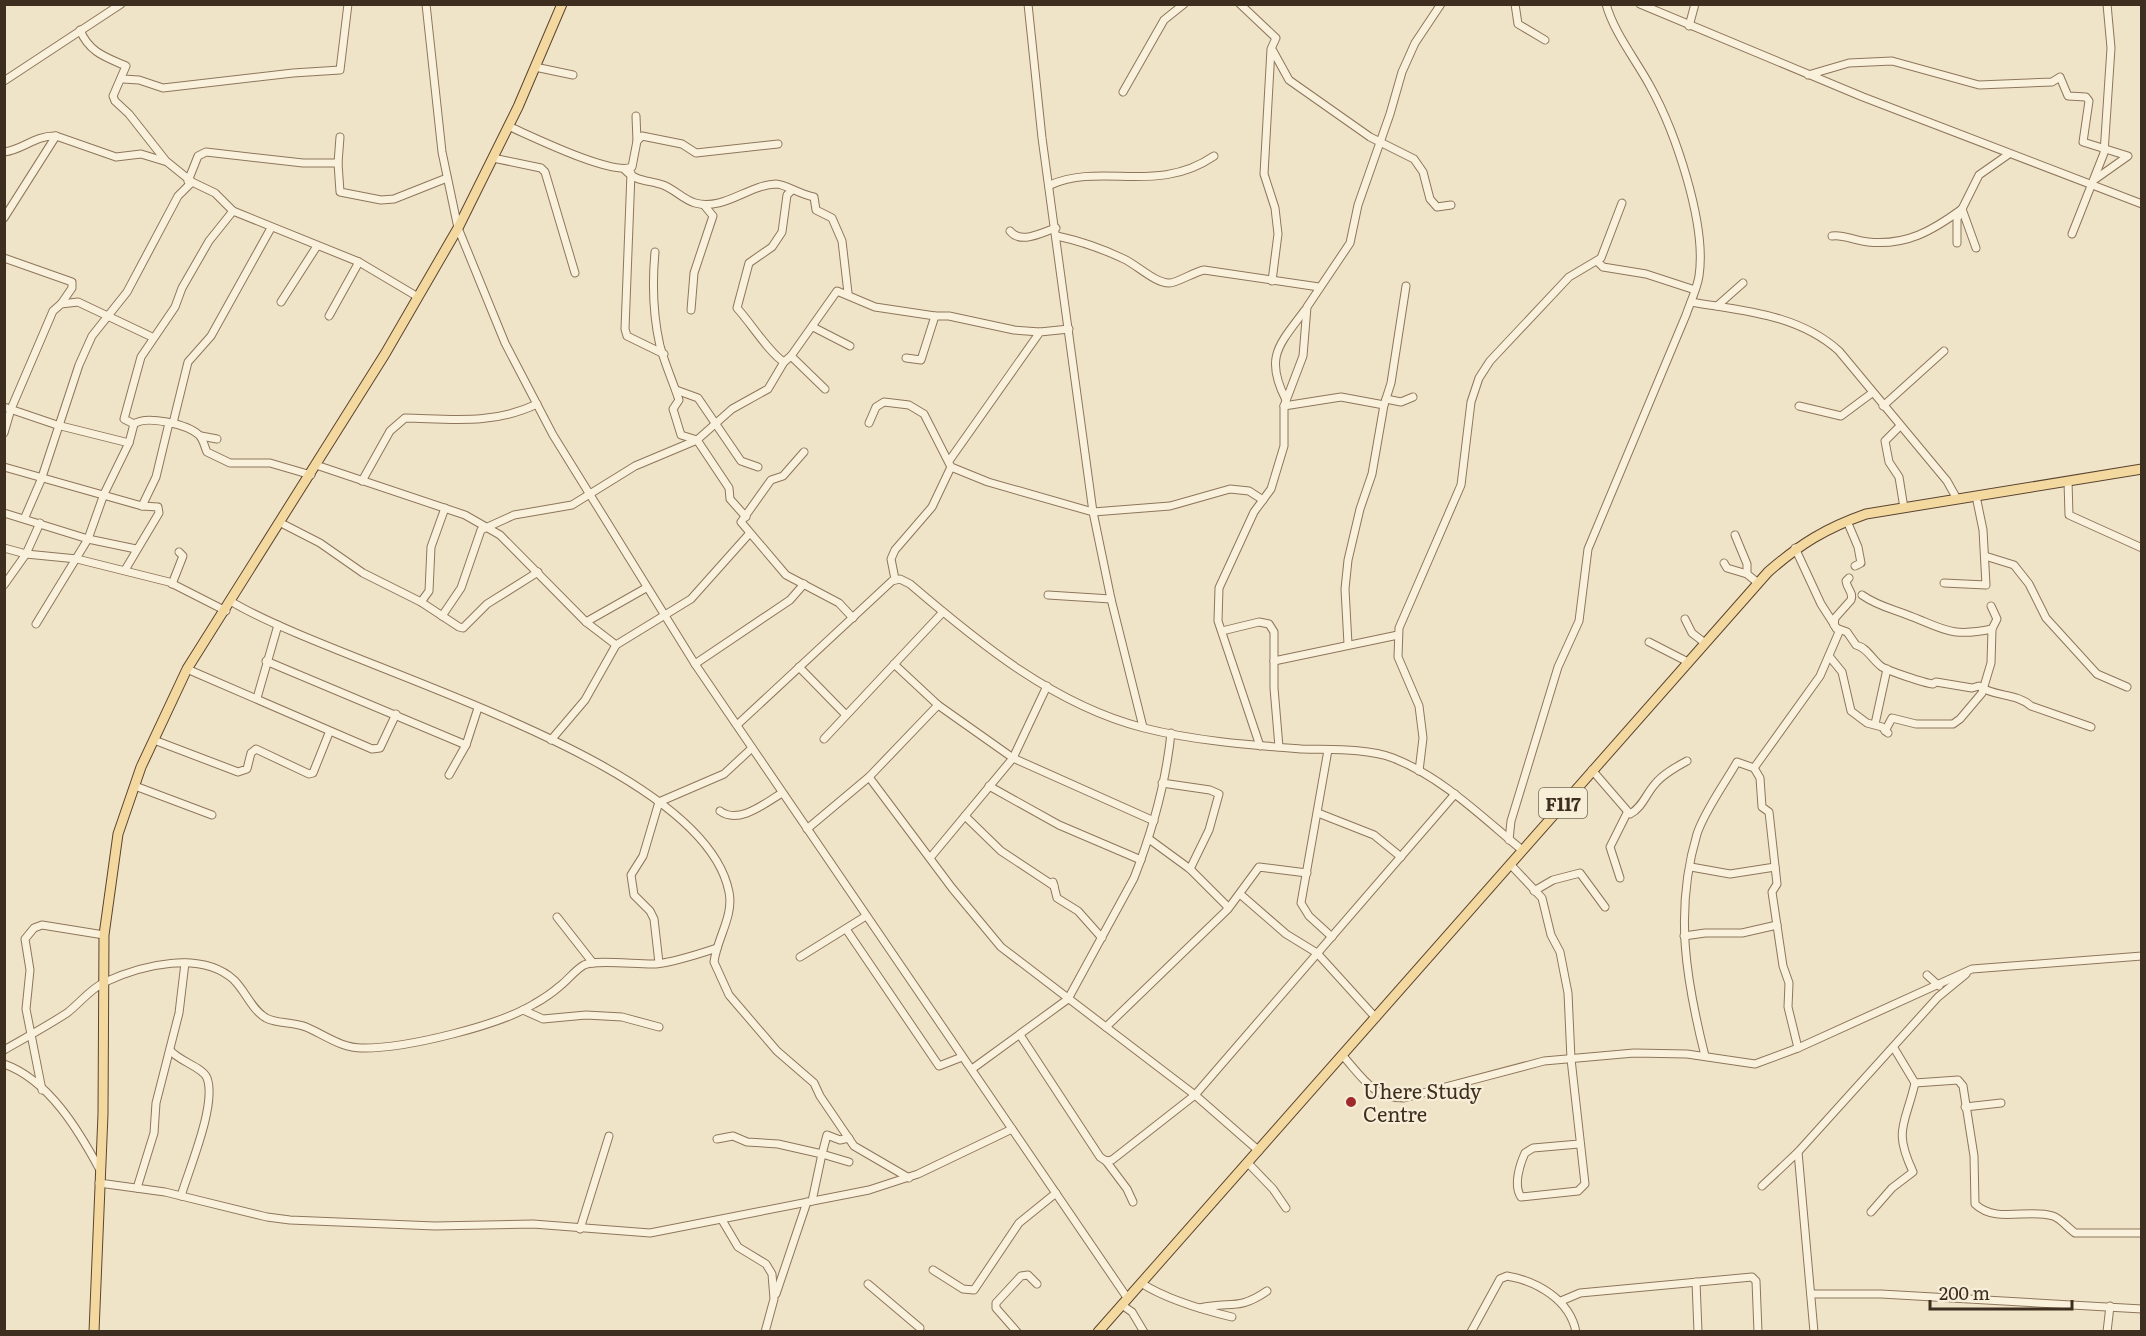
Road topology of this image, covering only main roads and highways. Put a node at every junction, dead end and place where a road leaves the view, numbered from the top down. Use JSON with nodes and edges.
{"nodes":[{"id":1,"x":562,"y":4,"type":"edge"},
{"id":2,"x":2142,"y":469,"type":"edge"},
{"id":3,"x":94,"y":1332,"type":"edge"},
{"id":4,"x":1098,"y":1332,"type":"edge"}],
"edges":[{"from":1,"to":3,"type":"main road"},
{"from":2,"to":4,"type":"main road","number":"F117"}]}
